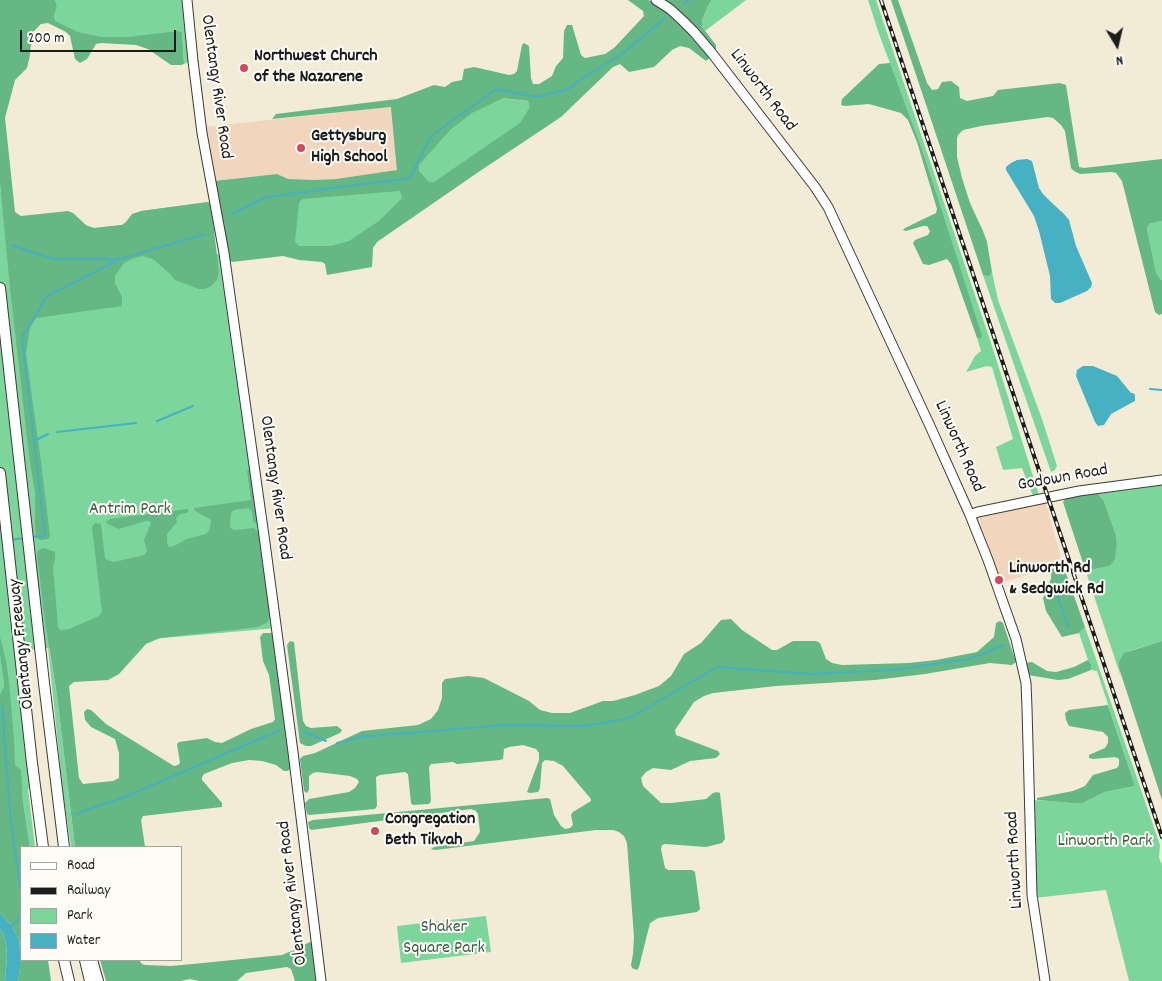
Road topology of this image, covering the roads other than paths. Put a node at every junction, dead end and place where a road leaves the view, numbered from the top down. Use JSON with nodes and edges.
{"nodes":[{"id":1,"x":187,"y":0,"type":"edge"},
{"id":2,"x":656,"y":0,"type":"edge"},
{"id":3,"x":0,"y":288,"type":"edge"},
{"id":4,"x":0,"y":473,"type":"edge"},
{"id":5,"x":1162,"y":480,"type":"edge"},
{"id":6,"x":970,"y":516,"type":"junction"},
{"id":7,"x":43,"y":846,"type":"edge"},
{"id":8,"x":64,"y":846,"type":"edge"},
{"id":9,"x":59,"y":961,"type":"edge"},
{"id":10,"x":64,"y":961,"type":"edge"},
{"id":11,"x":85,"y":961,"type":"edge"},
{"id":12,"x":92,"y":961,"type":"edge"},
{"id":13,"x":62,"y":981,"type":"edge"},
{"id":14,"x":69,"y":981,"type":"edge"},
{"id":15,"x":90,"y":981,"type":"edge"},
{"id":16,"x":98,"y":981,"type":"edge"},
{"id":17,"x":321,"y":981,"type":"edge"},
{"id":18,"x":1044,"y":981,"type":"edge"}],
"edges":[{"from":1,"to":17,"type":"main road","name":"Olentangy River Road"},
{"from":2,"to":6,"type":"main road","name":"Linworth Road"},
{"from":3,"to":8,"type":"highway","name":"Olentangy Freeway"},
{"from":4,"to":7,"type":"highway","name":"Olentangy Freeway"},
{"from":5,"to":6,"type":"main road","name":"Godown Road"},
{"from":6,"to":18,"type":"main road","name":"Linworth Road"},
{"from":9,"to":13,"type":"highway"},
{"from":10,"to":14,"type":"highway"},
{"from":11,"to":15,"type":"highway"},
{"from":12,"to":16,"type":"highway"}]}
